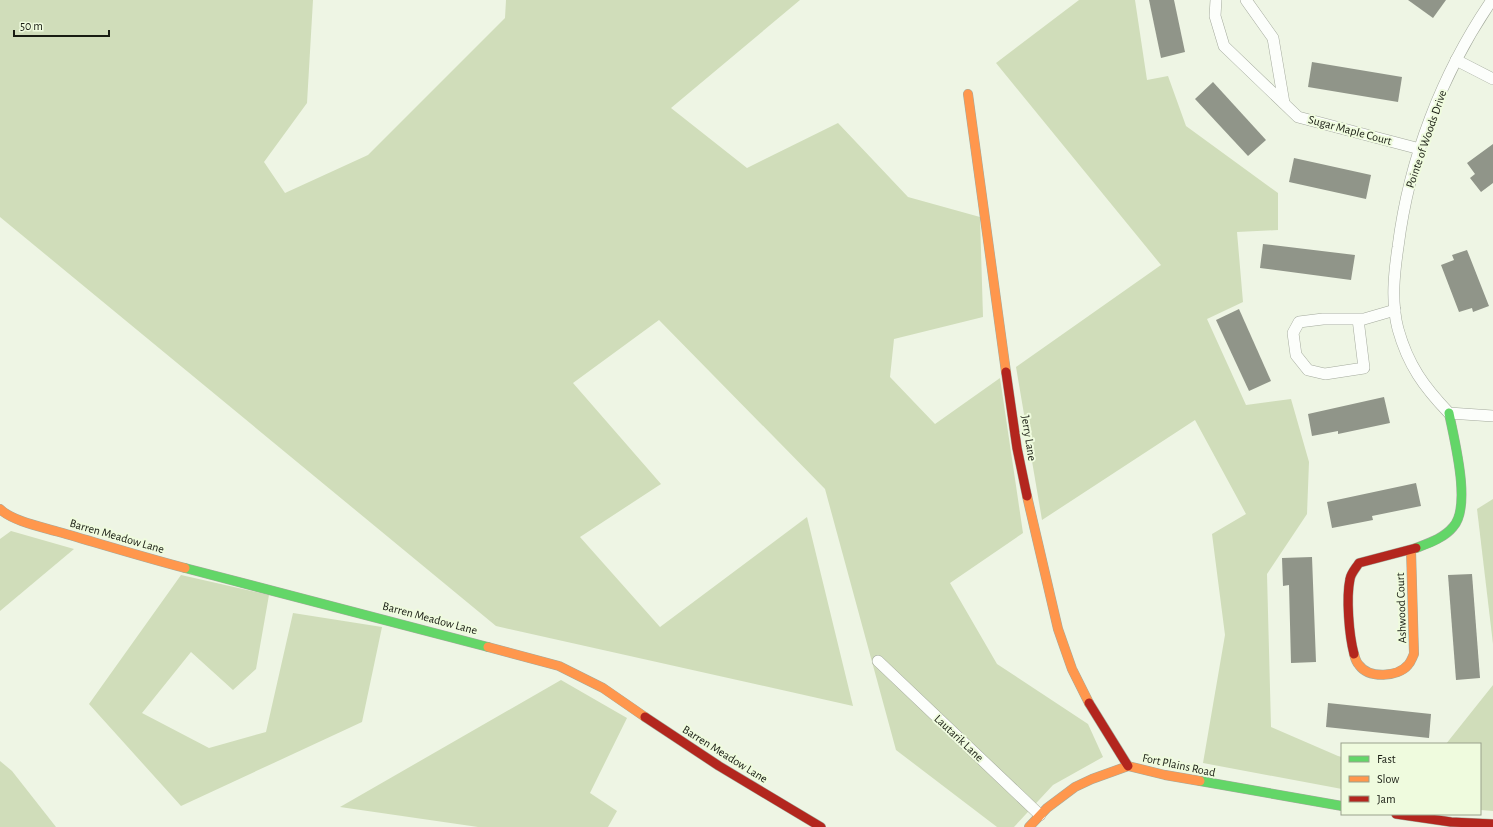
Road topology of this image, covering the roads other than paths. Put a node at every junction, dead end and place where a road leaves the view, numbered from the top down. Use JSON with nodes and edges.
{"nodes":[{"id":1,"x":1216,"y":0,"type":"edge"},
{"id":2,"x":1246,"y":0,"type":"edge"},
{"id":3,"x":1492,"y":0,"type":"edge"},
{"id":4,"x":1456,"y":60,"type":"junction"},
{"id":5,"x":1493,"y":79,"type":"edge"},
{"id":6,"x":968,"y":94,"type":"dead end"},
{"id":7,"x":1284,"y":104,"type":"junction"},
{"id":8,"x":1420,"y":149,"type":"junction"},
{"id":9,"x":1395,"y":310,"type":"junction"},
{"id":10,"x":1358,"y":319,"type":"junction"},
{"id":11,"x":1449,"y":413,"type":"junction"},
{"id":12,"x":1493,"y":416,"type":"edge"},
{"id":13,"x":0,"y":510,"type":"edge"},
{"id":14,"x":1411,"y":550,"type":"junction"},
{"id":15,"x":878,"y":661,"type":"dead end"},
{"id":16,"x":1128,"y":766,"type":"junction"},
{"id":17,"x":1341,"y":806,"type":"edge"},
{"id":18,"x":1040,"y":815,"type":"junction"},
{"id":19,"x":1403,"y":815,"type":"edge"},
{"id":20,"x":1493,"y":824,"type":"edge"},
{"id":21,"x":821,"y":827,"type":"edge"},
{"id":22,"x":1029,"y":827,"type":"edge"}],
"edges":[{"from":1,"to":7,"type":"street","name":"Sugar Maple Court"},
{"from":2,"to":7,"type":"street"},
{"from":3,"to":4,"type":"street","name":"Pointe of Woods Drive"},
{"from":4,"to":5,"type":"street"},
{"from":4,"to":8,"type":"street","name":"Pointe of Woods Drive"},
{"from":6,"to":16,"type":"street","name":"Jerry Lane"},
{"from":7,"to":8,"type":"street","name":"Sugar Maple Court"},
{"from":8,"to":9,"type":"street","name":"Pointe of Woods Drive"},
{"from":9,"to":10,"type":"street"},
{"from":9,"to":11,"type":"street","name":"Pointe of Woods Drive"},
{"from":10,"to":10,"type":"street"},
{"from":11,"to":12,"type":"street"},
{"from":11,"to":14,"type":"street","name":"Ashwood Court"},
{"from":13,"to":21,"type":"street","name":"Barren Meadow Lane"},
{"from":14,"to":14,"type":"street","name":"Ashwood Court"},
{"from":15,"to":18,"type":"street","name":"Lautarik Lane"},
{"from":16,"to":17,"type":"street","name":"Fort Plains Road"},
{"from":16,"to":18,"type":"street","name":"Fort Plains Road"},
{"from":18,"to":22,"type":"street","name":"Fort Plains Road"},
{"from":19,"to":20,"type":"street"}]}
